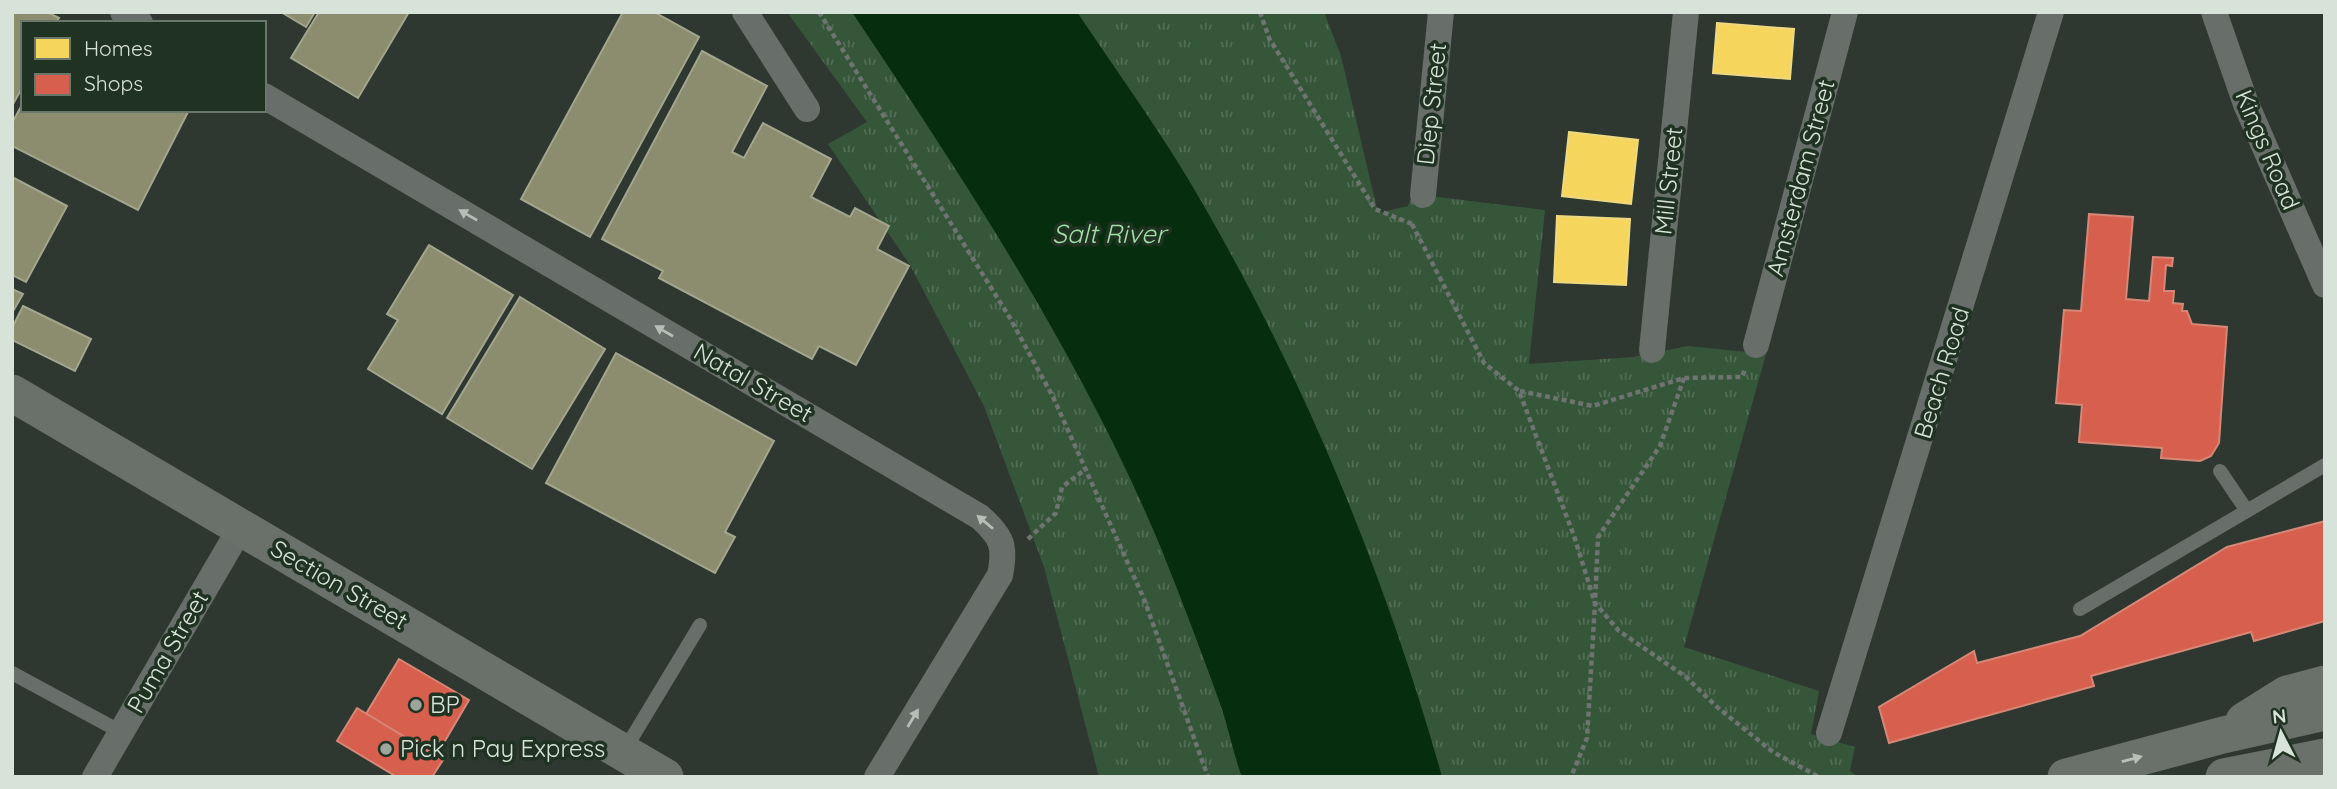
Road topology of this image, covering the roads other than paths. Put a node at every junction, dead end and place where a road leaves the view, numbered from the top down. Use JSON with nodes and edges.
{"nodes":[{"id":1,"x":745,"y":12,"type":"edge"},
{"id":2,"x":1441,"y":12,"type":"edge"},
{"id":3,"x":1686,"y":12,"type":"edge"},
{"id":4,"x":1845,"y":12,"type":"edge"},
{"id":5,"x":2051,"y":12,"type":"edge"},
{"id":6,"x":2214,"y":12,"type":"edge"},
{"id":7,"x":266,"y":97,"type":"edge"},
{"id":8,"x":807,"y":108,"type":"dead end"},
{"id":9,"x":1423,"y":195,"type":"road end"},
{"id":10,"x":2325,"y":285,"type":"edge"},
{"id":11,"x":1756,"y":345,"type":"road end"},
{"id":12,"x":1652,"y":349,"type":"dead end"},
{"id":13,"x":12,"y":393,"type":"edge"},
{"id":14,"x":2325,"y":465,"type":"edge"},
{"id":15,"x":2220,"y":471,"type":"dead end"},
{"id":16,"x":2247,"y":511,"type":"junction"},
{"id":17,"x":241,"y":527,"type":"junction"},
{"id":18,"x":2080,"y":609,"type":"dead end"},
{"id":19,"x":700,"y":625,"type":"dead end"},
{"id":20,"x":12,"y":673,"type":"edge"},
{"id":21,"x":2325,"y":684,"type":"edge"},
{"id":22,"x":2325,"y":712,"type":"edge"},
{"id":23,"x":121,"y":732,"type":"junction"},
{"id":24,"x":1829,"y":733,"type":"dead end"},
{"id":25,"x":2223,"y":735,"type":"junction"},
{"id":26,"x":623,"y":752,"type":"junction"},
{"id":27,"x":2325,"y":757,"type":"edge"},
{"id":28,"x":95,"y":777,"type":"edge"},
{"id":29,"x":666,"y":777,"type":"edge"},
{"id":30,"x":877,"y":777,"type":"edge"},
{"id":31,"x":2066,"y":777,"type":"edge"},
{"id":32,"x":2224,"y":777,"type":"edge"}],
"edges":[{"from":1,"to":8,"type":"street"},
{"from":2,"to":9,"type":"street","name":"Diep Street"},
{"from":3,"to":12,"type":"street","name":"Mill Street"},
{"from":4,"to":11,"type":"street","name":"Amsterdam Street"},
{"from":5,"to":24,"type":"street","name":"Beach Road"},
{"from":6,"to":10,"type":"street","name":"Kings Road"},
{"from":30,"to":7,"type":"street","name":"Natal Street","one_way":true},
{"from":13,"to":17,"type":"street","name":"Section Street"},
{"from":14,"to":16,"type":"lane"},
{"from":15,"to":16,"type":"lane"},
{"from":16,"to":18,"type":"lane"},
{"from":17,"to":23,"type":"street","name":"Puma Street"},
{"from":17,"to":26,"type":"street","name":"Section Street"},
{"from":19,"to":26,"type":"lane"},
{"from":20,"to":23,"type":"lane"},
{"from":21,"to":25,"type":"street"},
{"from":22,"to":25,"type":"street"},
{"from":23,"to":28,"type":"street","name":"Puma Street"},
{"from":31,"to":25,"type":"street","one_way":true},
{"from":26,"to":29,"type":"street","name":"Section Street"},
{"from":27,"to":32,"type":"street"}]}
